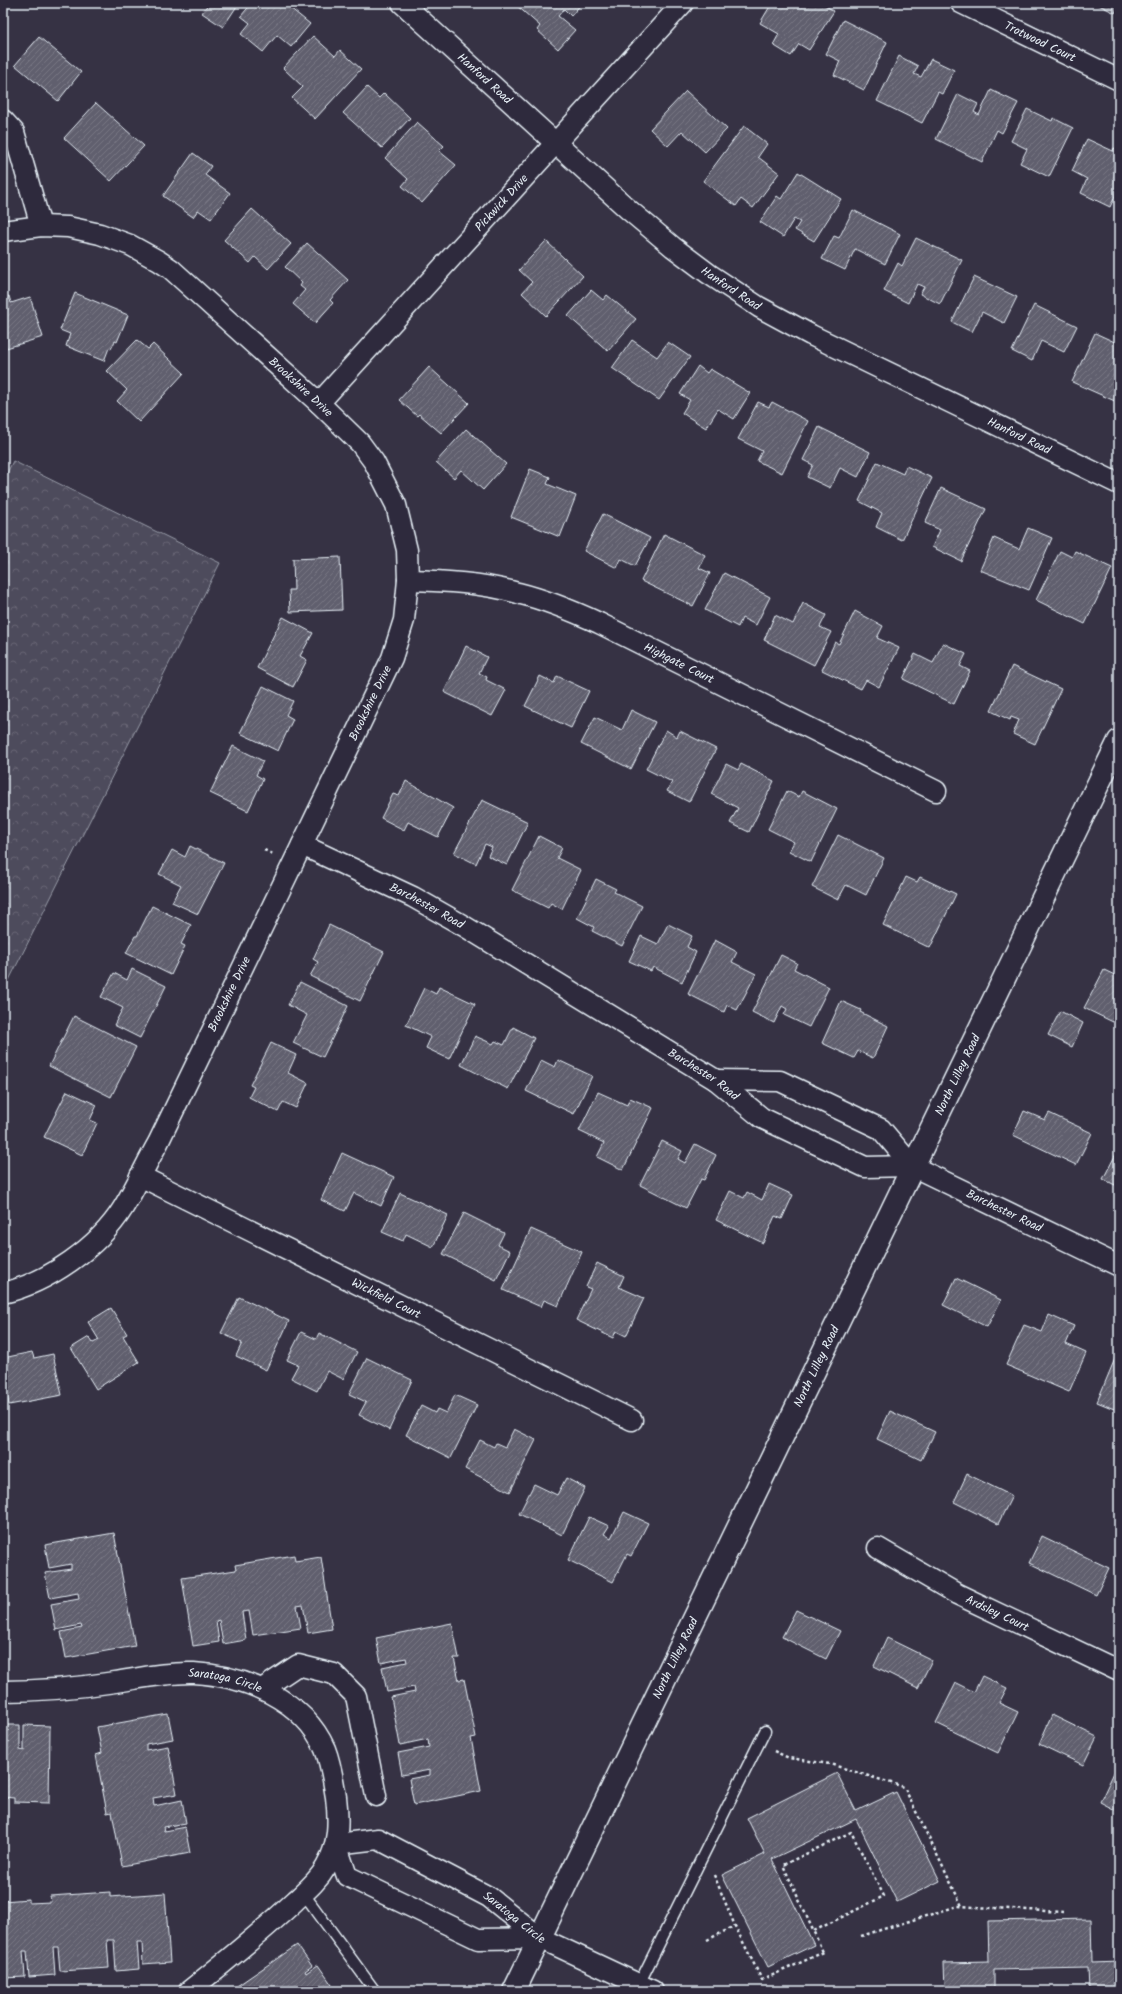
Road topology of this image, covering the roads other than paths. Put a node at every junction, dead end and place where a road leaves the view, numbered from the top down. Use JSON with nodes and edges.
{"nodes":[{"id":1,"x":402,"y":3,"type":"edge"},
{"id":2,"x":683,"y":3,"type":"edge"},
{"id":3,"x":961,"y":3,"type":"edge"},
{"id":4,"x":1119,"y":80,"type":"edge"},
{"id":5,"x":3,"y":120,"type":"edge"},
{"id":6,"x":556,"y":142,"type":"junction"},
{"id":7,"x":41,"y":226,"type":"junction"},
{"id":8,"x":3,"y":231,"type":"edge"},
{"id":9,"x":319,"y":403,"type":"junction"},
{"id":10,"x":1119,"y":484,"type":"edge"},
{"id":11,"x":408,"y":580,"type":"junction"},
{"id":12,"x":1119,"y":741,"type":"edge"},
{"id":13,"x":936,"y":790,"type":"dead end"},
{"id":14,"x":302,"y":844,"type":"junction"},
{"id":15,"x":716,"y":1080,"type":"junction"},
{"id":16,"x":912,"y":1166,"type":"junction"},
{"id":17,"x":140,"y":1176,"type":"junction"},
{"id":18,"x":1119,"y":1266,"type":"edge"},
{"id":19,"x":3,"y":1293,"type":"edge"},
{"id":20,"x":632,"y":1420,"type":"dead end"},
{"id":21,"x":878,"y":1548,"type":"dead end"},
{"id":22,"x":1119,"y":1672,"type":"edge"},
{"id":23,"x":262,"y":1689,"type":"junction"},
{"id":24,"x":3,"y":1691,"type":"edge"},
{"id":25,"x":765,"y":1731,"type":"dead end"},
{"id":26,"x":376,"y":1796,"type":"dead end"},
{"id":27,"x":336,"y":1844,"type":"junction"},
{"id":28,"x":304,"y":1894,"type":"junction"},
{"id":29,"x":540,"y":1938,"type":"junction"},
{"id":30,"x":646,"y":1988,"type":"edge"},
{"id":31,"x":189,"y":1991,"type":"edge"},
{"id":32,"x":375,"y":1991,"type":"edge"},
{"id":33,"x":514,"y":1991,"type":"edge"}],
"edges":[{"from":1,"to":6,"type":"street","name":"Hanford Road"},
{"from":2,"to":6,"type":"street","name":"Pickwick Drive"},
{"from":3,"to":4,"type":"street","name":"Trotwood Court"},
{"from":5,"to":7,"type":"street"},
{"from":6,"to":9,"type":"street","name":"Pickwick Drive"},
{"from":6,"to":10,"type":"street","name":"Hanford Road"},
{"from":7,"to":8,"type":"street","name":"Brookshire Drive"},
{"from":7,"to":9,"type":"street","name":"Brookshire Drive"},
{"from":9,"to":11,"type":"street","name":"Brookshire Drive"},
{"from":11,"to":13,"type":"street","name":"Highgate Court"},
{"from":11,"to":14,"type":"street","name":"Brookshire Drive"},
{"from":12,"to":16,"type":"street","name":"North Lilley Road"},
{"from":14,"to":15,"type":"street","name":"Barchester Road"},
{"from":14,"to":17,"type":"street","name":"Brookshire Drive"},
{"from":15,"to":16,"type":"street","name":"Barchester Road"},
{"from":15,"to":16,"type":"street"},
{"from":16,"to":18,"type":"street","name":"Barchester Road"},
{"from":16,"to":29,"type":"street","name":"North Lilley Road"},
{"from":17,"to":19,"type":"street","name":"Brookshire Drive"},
{"from":17,"to":20,"type":"street","name":"Wickfield Court"},
{"from":21,"to":22,"type":"street","name":"Ardsley Court"},
{"from":23,"to":24,"type":"street","name":"Saratoga Circle"},
{"from":23,"to":26,"type":"street"},
{"from":23,"to":27,"type":"street","name":"Saratoga Circle"},
{"from":25,"to":30,"type":"lane"},
{"from":27,"to":28,"type":"street","name":"Saratoga Circle"},
{"from":27,"to":29,"type":"street","name":"Saratoga Circle"},
{"from":27,"to":29,"type":"street","name":"Saratoga Circle"},
{"from":28,"to":31,"type":"street","name":"Saratoga Circle"},
{"from":28,"to":32,"type":"lane"},
{"from":29,"to":30,"type":"street"},
{"from":29,"to":33,"type":"street","name":"North Lilley Road"}]}
